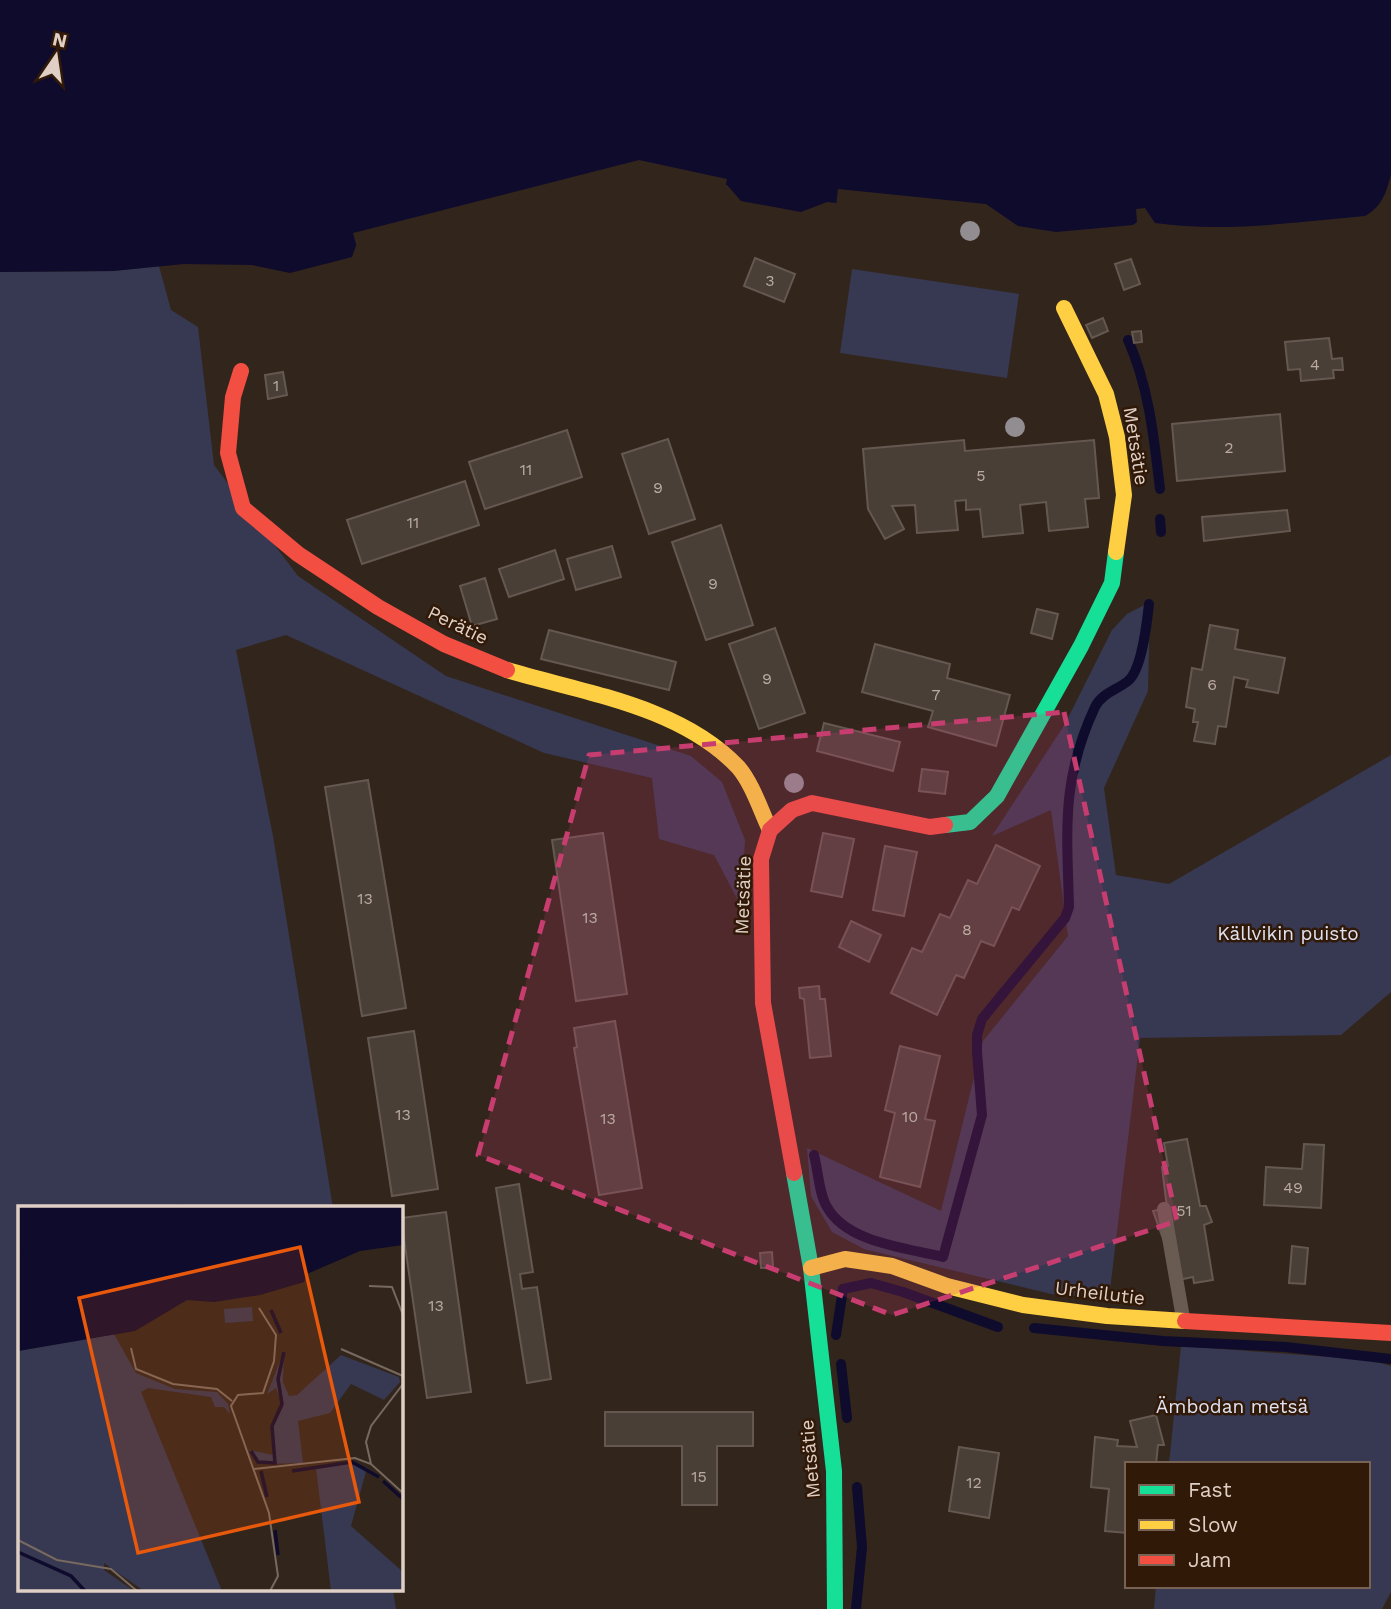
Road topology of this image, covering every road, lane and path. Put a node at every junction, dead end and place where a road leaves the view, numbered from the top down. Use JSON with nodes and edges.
{"nodes":[{"id":1,"x":1064,"y":308,"type":"dead end"},
{"id":2,"x":241,"y":371,"type":"dead end"},
{"id":3,"x":771,"y":830,"type":"junction"},
{"id":4,"x":1164,"y":1209,"type":"dead end"},
{"id":5,"x":811,"y":1268,"type":"junction"},
{"id":6,"x":1184,"y":1323,"type":"junction"},
{"id":7,"x":1391,"y":1333,"type":"edge"},
{"id":8,"x":835,"y":1609,"type":"edge"}],
"edges":[{"from":1,"to":3,"type":"street","name":"Metsätie"},
{"from":2,"to":3,"type":"street","name":"Perätie"},
{"from":3,"to":5,"type":"street","name":"Metsätie"},
{"from":4,"to":6,"type":"lane"},
{"from":5,"to":6,"type":"street","name":"Urheilutie"},
{"from":5,"to":8,"type":"street","name":"Metsätie"},
{"from":6,"to":7,"type":"street","name":"Urheilutie"}]}
